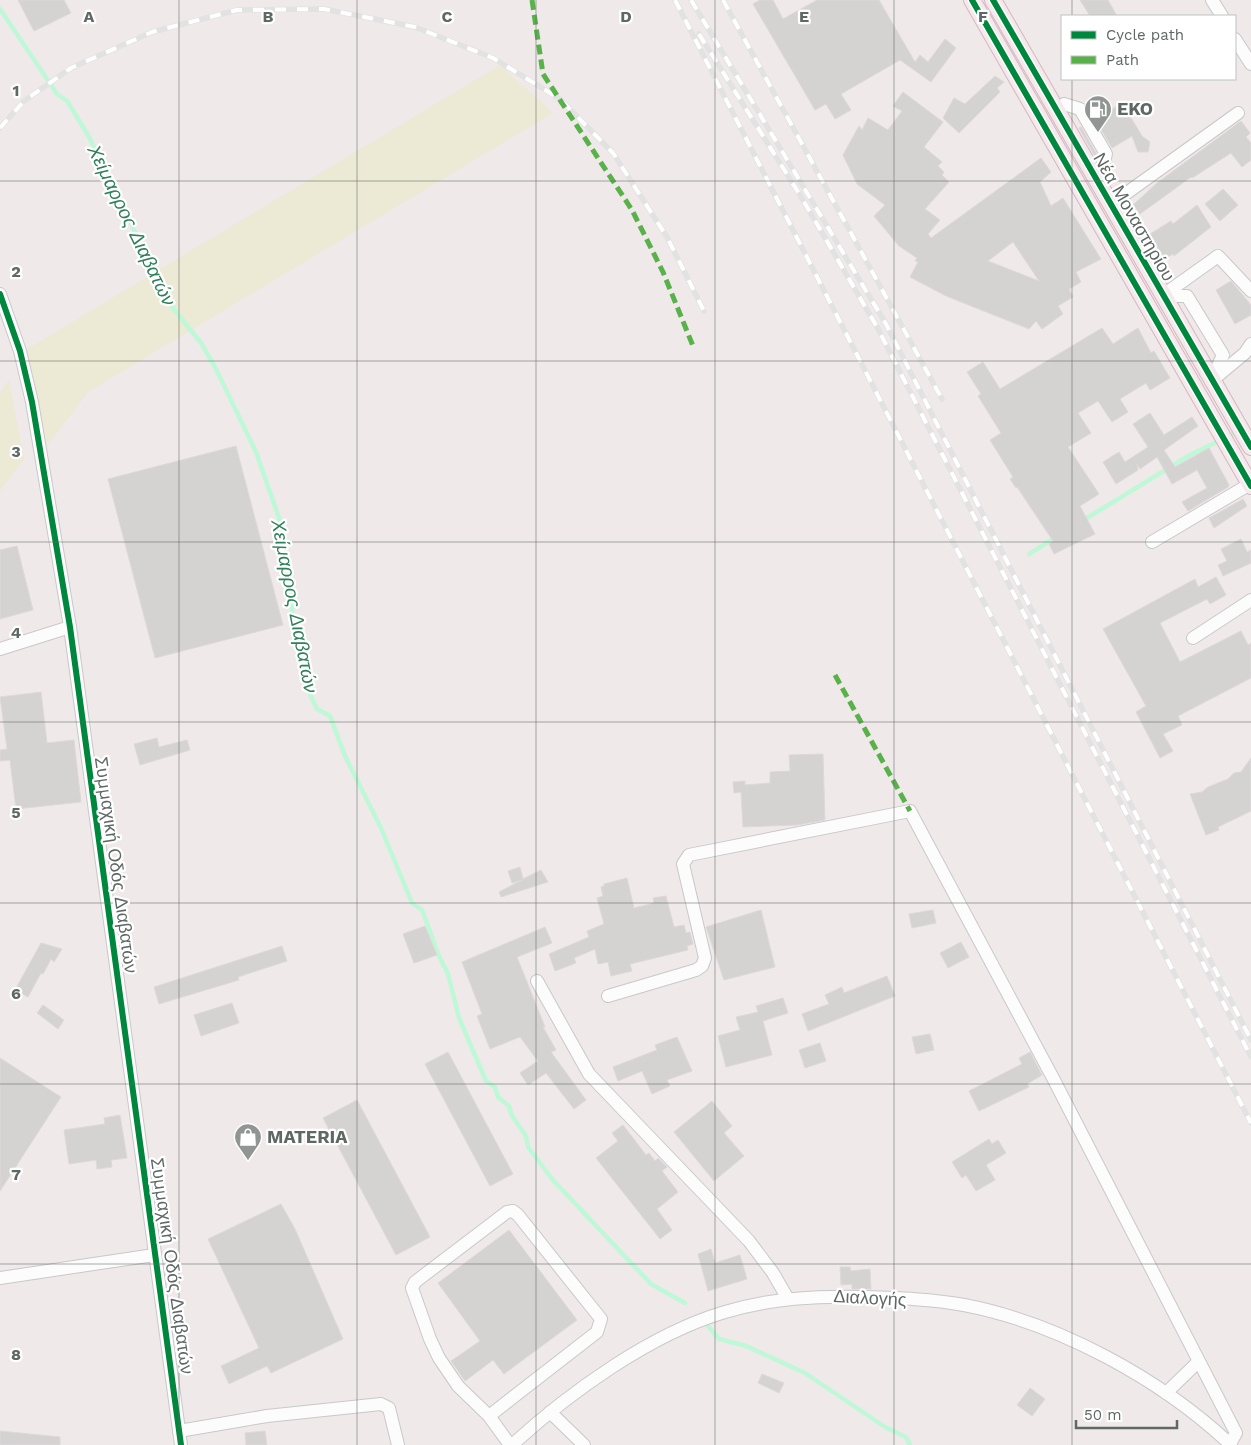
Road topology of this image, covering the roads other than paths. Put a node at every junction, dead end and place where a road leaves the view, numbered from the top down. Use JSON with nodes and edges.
{"nodes":[{"id":1,"x":972,"y":0,"type":"edge"},
{"id":2,"x":993,"y":0,"type":"edge"},
{"id":3,"x":1212,"y":0,"type":"edge"},
{"id":4,"x":1221,"y":15,"type":"edge"},
{"id":5,"x":1236,"y":41,"type":"edge"},
{"id":6,"x":1251,"y":64,"type":"edge"},
{"id":7,"x":1064,"y":104,"type":"dead end"},
{"id":8,"x":1238,"y":112,"type":"dead end"},
{"id":9,"x":1102,"y":168,"type":"dead end"},
{"id":10,"x":1110,"y":205,"type":"junction"},
{"id":11,"x":1251,"y":291,"type":"edge"},
{"id":12,"x":0,"y":294,"type":"edge"},
{"id":13,"x":1170,"y":296,"type":"junction"},
{"id":14,"x":1251,"y":344,"type":"edge"},
{"id":15,"x":1214,"y":375,"type":"junction"},
{"id":16,"x":1251,"y":447,"type":"edge"},
{"id":17,"x":1250,"y":485,"type":"edge"},
{"id":18,"x":1152,"y":542,"type":"dead end"},
{"id":19,"x":1251,"y":600,"type":"edge"},
{"id":20,"x":70,"y":627,"type":"junction"},
{"id":21,"x":1193,"y":638,"type":"dead end"},
{"id":22,"x":0,"y":649,"type":"edge"},
{"id":23,"x":537,"y":981,"type":"dead end"},
{"id":24,"x":608,"y":996,"type":"dead end"},
{"id":25,"x":154,"y":1255,"type":"junction"},
{"id":26,"x":0,"y":1278,"type":"edge"},
{"id":27,"x":788,"y":1299,"type":"junction"},
{"id":28,"x":1198,"y":1362,"type":"junction"},
{"id":29,"x":1166,"y":1393,"type":"junction"},
{"id":30,"x":550,"y":1412,"type":"junction"},
{"id":31,"x":489,"y":1416,"type":"junction"},
{"id":32,"x":179,"y":1431,"type":"junction"},
{"id":33,"x":181,"y":1445,"type":"edge"},
{"id":34,"x":398,"y":1445,"type":"edge"},
{"id":35,"x":511,"y":1445,"type":"edge"},
{"id":36,"x":584,"y":1445,"type":"edge"},
{"id":37,"x":1230,"y":1445,"type":"edge"}],
"edges":[{"from":1,"to":17,"type":"main road","name":"Νέα Μοναστηρίου"},
{"from":2,"to":10,"type":"main road","name":"Νέα Μοναστηρίου"},
{"from":3,"to":4,"type":"street"},
{"from":5,"to":6,"type":"street"},
{"from":7,"to":9,"type":"street"},
{"from":8,"to":10,"type":"street"},
{"from":10,"to":13,"type":"main road","name":"Νέα Μοναστηρίου"},
{"from":11,"to":13,"type":"street"},
{"from":12,"to":20,"type":"street","name":"Συμμαχική Οδός Διαβατών"},
{"from":13,"to":15,"type":"main road","name":"Νέα Μοναστηρίου"},
{"from":13,"to":15,"type":"street"},
{"from":14,"to":15,"type":"street"},
{"from":15,"to":16,"type":"main road","name":"Νέα Μοναστηρίου"},
{"from":17,"to":18,"type":"street"},
{"from":19,"to":21,"type":"street"},
{"from":20,"to":22,"type":"street"},
{"from":20,"to":25,"type":"street","name":"Συμμαχική Οδός Διαβατών"},
{"from":23,"to":27,"type":"street"},
{"from":24,"to":28,"type":"street"},
{"from":25,"to":26,"type":"street"},
{"from":25,"to":32,"type":"street","name":"Συμμαχική Οδός Διαβατών"},
{"from":27,"to":29,"type":"street","name":"Διαλογής"},
{"from":27,"to":30,"type":"street","name":"Διαλογής"},
{"from":28,"to":29,"type":"street"},
{"from":28,"to":37,"type":"street"},
{"from":29,"to":37,"type":"street","name":"Διαλογής"},
{"from":30,"to":35,"type":"street","name":"Διαλογής"},
{"from":30,"to":36,"type":"street"},
{"from":31,"to":31,"type":"street"},
{"from":31,"to":35,"type":"street"},
{"from":32,"to":33,"type":"street","name":"Συμμαχική Οδός Διαβατών"},
{"from":32,"to":34,"type":"street"}]}
